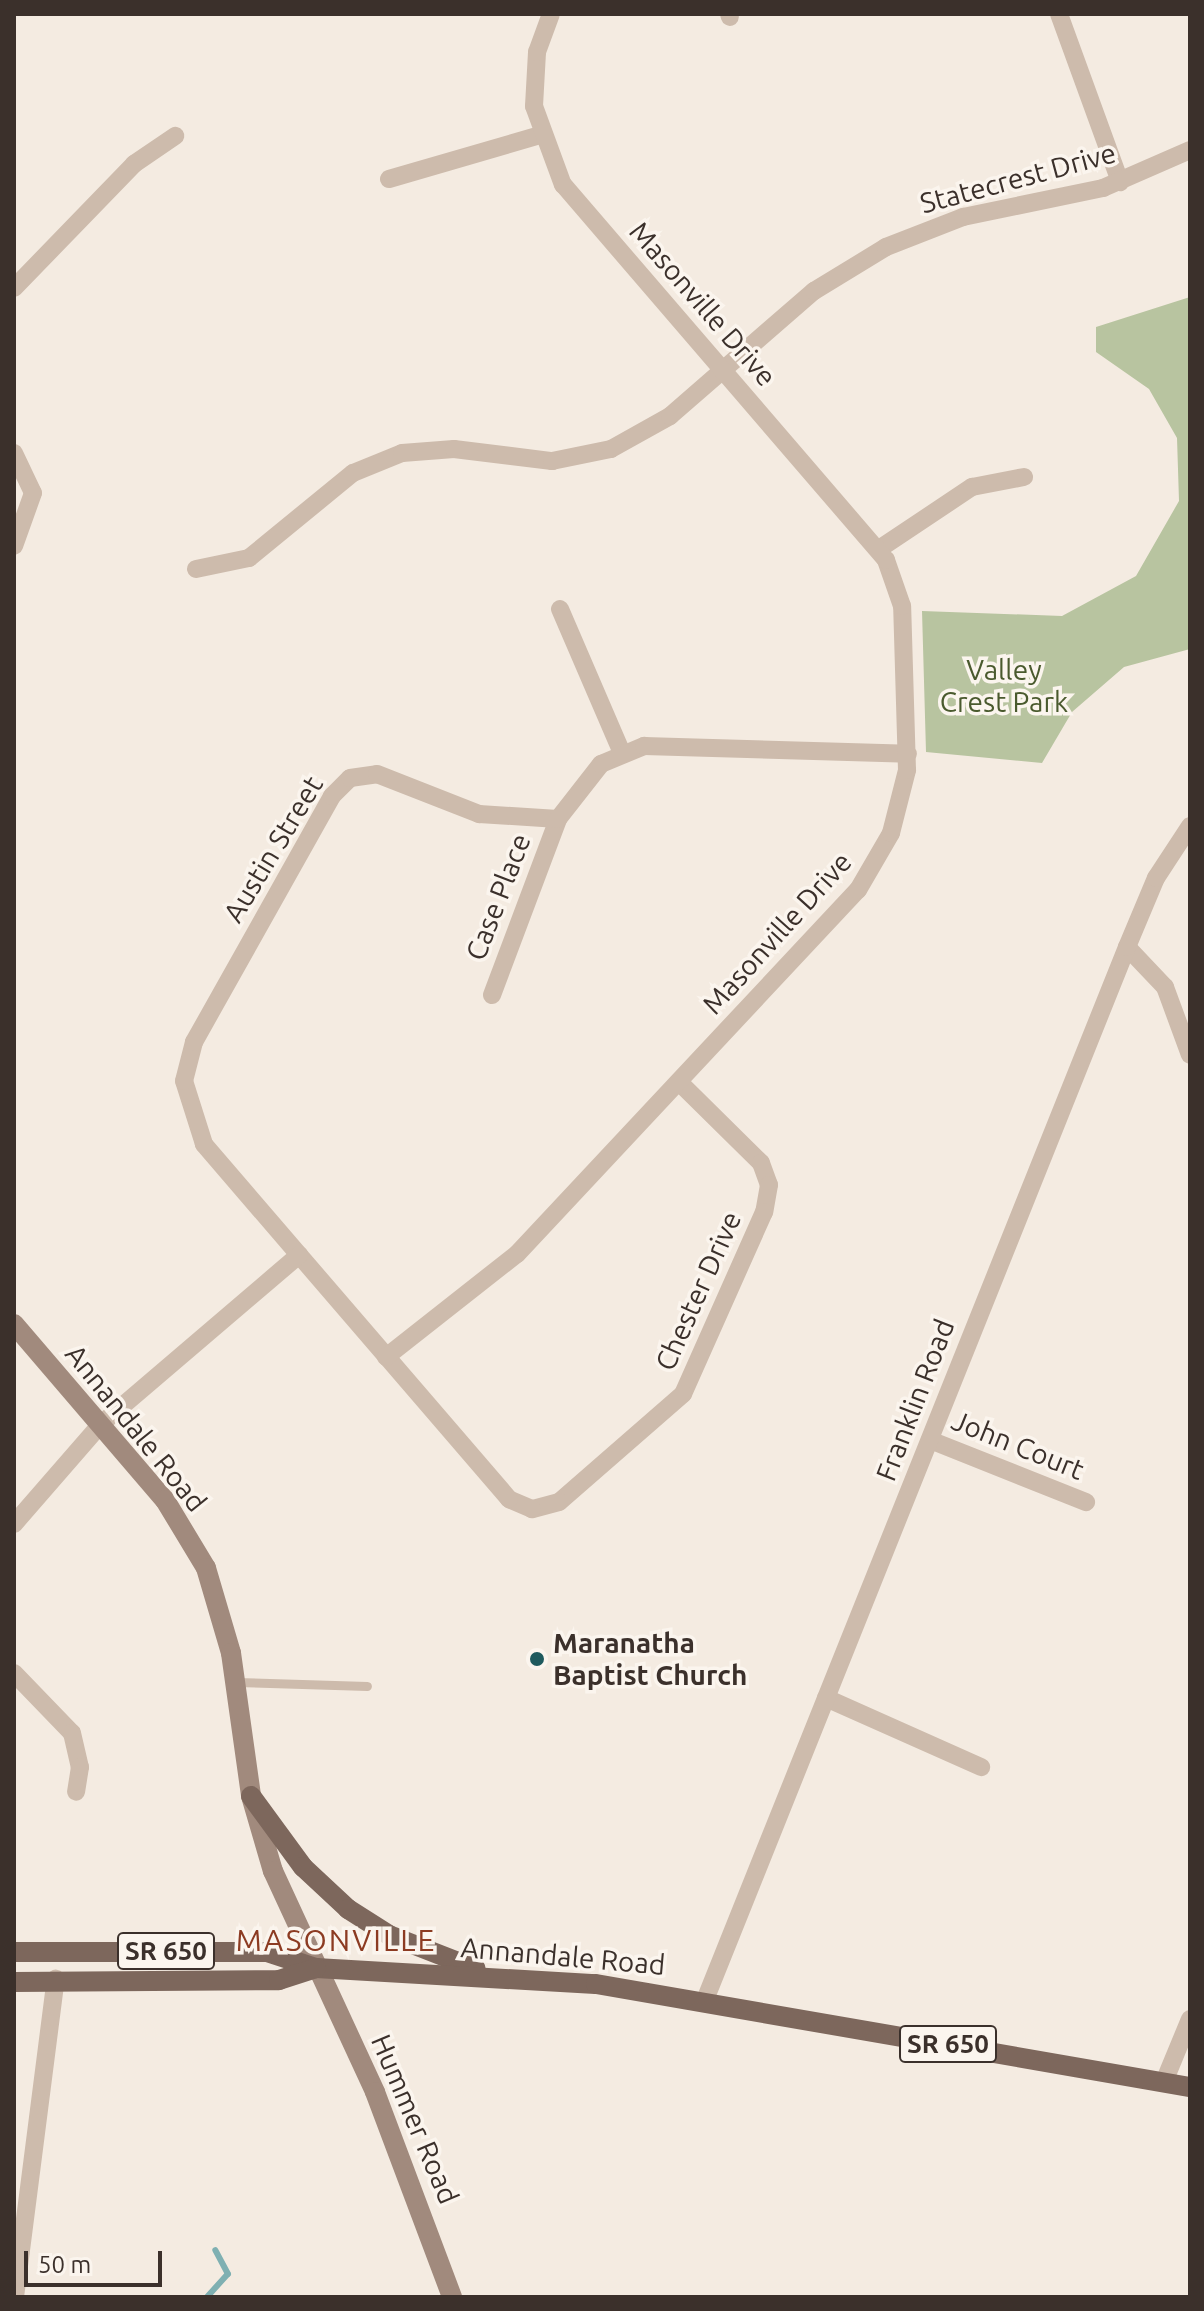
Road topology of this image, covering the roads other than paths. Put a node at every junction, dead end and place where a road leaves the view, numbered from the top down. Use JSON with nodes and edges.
{"nodes":[{"id":1,"x":551,"y":14,"type":"edge"},
{"id":2,"x":1059,"y":14,"type":"edge"},
{"id":3,"x":540,"y":135,"type":"junction"},
{"id":4,"x":175,"y":136,"type":"dead end"},
{"id":5,"x":1190,"y":150,"type":"edge"},
{"id":6,"x":389,"y":179,"type":"dead end"},
{"id":7,"x":1120,"y":182,"type":"junction"},
{"id":8,"x":14,"y":288,"type":"edge"},
{"id":9,"x":724,"y":370,"type":"junction"},
{"id":10,"x":14,"y":453,"type":"edge"},
{"id":11,"x":1024,"y":477,"type":"dead end"},
{"id":12,"x":14,"y":546,"type":"edge"},
{"id":13,"x":879,"y":549,"type":"junction"},
{"id":14,"x":196,"y":569,"type":"dead end"},
{"id":15,"x":560,"y":609,"type":"dead end"},
{"id":16,"x":622,"y":753,"type":"junction"},
{"id":17,"x":908,"y":754,"type":"junction"},
{"id":18,"x":558,"y":819,"type":"junction"},
{"id":19,"x":1190,"y":826,"type":"edge"},
{"id":20,"x":1127,"y":947,"type":"junction"},
{"id":21,"x":492,"y":995,"type":"dead end"},
{"id":22,"x":1190,"y":1055,"type":"edge"},
{"id":23,"x":679,"y":1082,"type":"junction"},
{"id":24,"x":299,"y":1255,"type":"junction"},
{"id":25,"x":14,"y":1324,"type":"edge"},
{"id":26,"x":386,"y":1357,"type":"junction"},
{"id":27,"x":100,"y":1425,"type":"junction"},
{"id":28,"x":930,"y":1440,"type":"junction"},
{"id":29,"x":1086,"y":1502,"type":"dead end"},
{"id":30,"x":14,"y":1524,"type":"edge"},
{"id":31,"x":14,"y":1673,"type":"edge"},
{"id":32,"x":235,"y":1682,"type":"junction"},
{"id":33,"x":367,"y":1686,"type":"dead end"},
{"id":34,"x":826,"y":1698,"type":"junction"},
{"id":35,"x":981,"y":1767,"type":"dead end"},
{"id":36,"x":76,"y":1792,"type":"dead end"},
{"id":37,"x":251,"y":1796,"type":"junction"},
{"id":38,"x":14,"y":1952,"type":"edge"},
{"id":39,"x":316,"y":1968,"type":"junction"},
{"id":40,"x":491,"y":1975,"type":"junction"},
{"id":41,"x":56,"y":1979,"type":"junction"},
{"id":42,"x":14,"y":1982,"type":"edge"},
{"id":43,"x":705,"y":2000,"type":"junction"},
{"id":44,"x":1190,"y":2019,"type":"edge"},
{"id":45,"x":1164,"y":2082,"type":"junction"},
{"id":46,"x":1190,"y":2087,"type":"edge"},
{"id":47,"x":15,"y":2297,"type":"edge"},
{"id":48,"x":452,"y":2297,"type":"edge"}],
"edges":[{"from":1,"to":3,"type":"street","name":"Masonville Drive"},
{"from":2,"to":7,"type":"street"},
{"from":3,"to":6,"type":"street"},
{"from":3,"to":9,"type":"street","name":"Masonville Drive"},
{"from":4,"to":8,"type":"street"},
{"from":5,"to":7,"type":"street","name":"Statecrest Drive"},
{"from":7,"to":9,"type":"street","name":"Statecrest Drive"},
{"from":9,"to":13,"type":"street","name":"Masonville Drive"},
{"from":9,"to":14,"type":"street","name":"Statecrest Drive"},
{"from":10,"to":12,"type":"street"},
{"from":11,"to":13,"type":"street"},
{"from":13,"to":17,"type":"street","name":"Masonville Drive"},
{"from":15,"to":16,"type":"street"},
{"from":16,"to":17,"type":"street"},
{"from":16,"to":18,"type":"street"},
{"from":17,"to":23,"type":"street","name":"Masonville Drive"},
{"from":18,"to":21,"type":"street","name":"Case Place"},
{"from":18,"to":24,"type":"street","name":"Austin Street"},
{"from":19,"to":20,"type":"street","name":"Franklin Road"},
{"from":20,"to":22,"type":"street"},
{"from":20,"to":28,"type":"street","name":"Franklin Road"},
{"from":23,"to":26,"type":"street","name":"Masonville Drive"},
{"from":23,"to":26,"type":"street","name":"Chester Drive"},
{"from":24,"to":26,"type":"street"},
{"from":24,"to":27,"type":"street"},
{"from":25,"to":27,"type":"main road","name":"Annandale Road"},
{"from":27,"to":30,"type":"street"},
{"from":27,"to":32,"type":"main road","name":"Annandale Road"},
{"from":28,"to":29,"type":"street","name":"John Court"},
{"from":28,"to":34,"type":"street","name":"Franklin Road"},
{"from":31,"to":36,"type":"street"},
{"from":32,"to":33,"type":"lane"},
{"from":32,"to":37,"type":"main road","name":"Annandale Road"},
{"from":34,"to":35,"type":"street"},
{"from":34,"to":43,"type":"street","name":"Franklin Road"},
{"from":37,"to":39,"type":"main road","name":"Annandale Road"},
{"from":37,"to":40,"type":"main road"},
{"from":38,"to":39,"type":"main road","number":"SR 650"},
{"from":39,"to":40,"type":"main road","name":"Annandale Road","number":"SR 650"},
{"from":39,"to":41,"type":"main road","number":"SR 650"},
{"from":39,"to":48,"type":"main road","name":"Hummer Road"},
{"from":40,"to":43,"type":"main road","name":"Annandale Road","number":"SR 650"},
{"from":41,"to":42,"type":"main road","number":"SR 650"},
{"from":41,"to":47,"type":"street"},
{"from":43,"to":45,"type":"main road","name":"Annandale Road","number":"SR 650"},
{"from":44,"to":45,"type":"street"},
{"from":45,"to":46,"type":"main road","name":"Annandale Road","number":"SR 650"}]}
